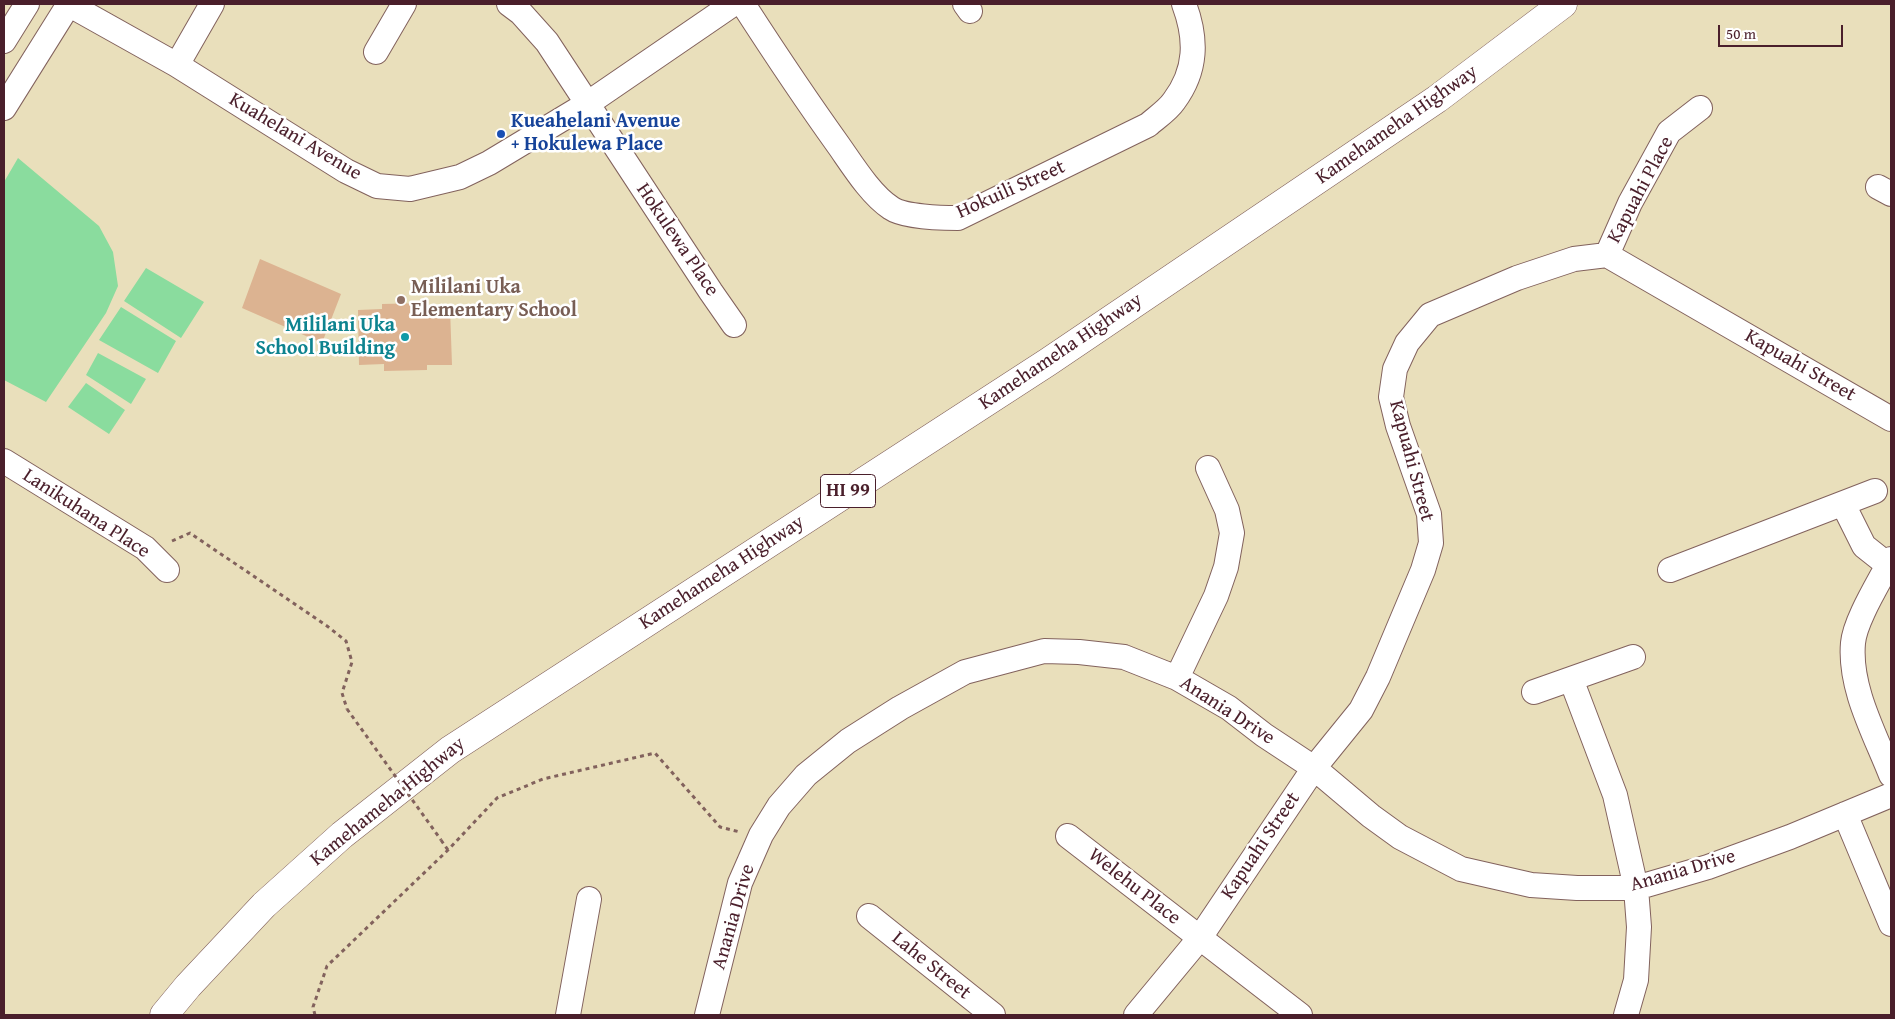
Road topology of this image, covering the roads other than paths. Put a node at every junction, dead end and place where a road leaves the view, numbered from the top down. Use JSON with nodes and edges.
{"nodes":[{"id":1,"x":27,"y":4,"type":"edge"},
{"id":2,"x":69,"y":4,"type":"edge"},
{"id":3,"x":212,"y":4,"type":"edge"},
{"id":4,"x":404,"y":4,"type":"edge"},
{"id":5,"x":509,"y":4,"type":"edge"},
{"id":6,"x":733,"y":4,"type":"edge"},
{"id":7,"x":743,"y":4,"type":"edge"},
{"id":8,"x":1184,"y":4,"type":"edge"},
{"id":9,"x":1563,"y":4,"type":"edge"},
{"id":10,"x":4,"y":41,"type":"edge"},
{"id":11,"x":376,"y":52,"type":"dead end"},
{"id":12,"x":177,"y":65,"type":"junction"},
{"id":13,"x":587,"y":104,"type":"junction"},
{"id":14,"x":4,"y":108,"type":"edge"},
{"id":15,"x":1700,"y":108,"type":"dead end"},
{"id":16,"x":1607,"y":255,"type":"junction"},
{"id":17,"x":734,"y":325,"type":"dead end"},
{"id":18,"x":1891,"y":419,"type":"edge"},
{"id":19,"x":4,"y":461,"type":"edge"},
{"id":20,"x":1208,"y":468,"type":"dead end"},
{"id":21,"x":1875,"y":491,"type":"dead end"},
{"id":22,"x":1843,"y":504,"type":"junction"},
{"id":23,"x":1890,"y":562,"type":"edge"},
{"id":24,"x":167,"y":570,"type":"dead end"},
{"id":25,"x":1670,"y":570,"type":"dead end"},
{"id":26,"x":1633,"y":657,"type":"dead end"},
{"id":27,"x":1177,"y":678,"type":"junction"},
{"id":28,"x":1571,"y":679,"type":"junction"},
{"id":29,"x":1534,"y":692,"type":"dead end"},
{"id":30,"x":1314,"y":768,"type":"junction"},
{"id":31,"x":1891,"y":774,"type":"edge"},
{"id":32,"x":1891,"y":795,"type":"edge"},
{"id":33,"x":1845,"y":814,"type":"junction"},
{"id":34,"x":1068,"y":836,"type":"dead end"},
{"id":35,"x":1636,"y":888,"type":"junction"},
{"id":36,"x":589,"y":899,"type":"dead end"},
{"id":37,"x":869,"y":916,"type":"dead end"},
{"id":38,"x":1891,"y":924,"type":"edge"},
{"id":39,"x":1199,"y":939,"type":"junction"},
{"id":40,"x":164,"y":1015,"type":"edge"},
{"id":41,"x":568,"y":1015,"type":"edge"},
{"id":42,"x":707,"y":1015,"type":"edge"},
{"id":43,"x":993,"y":1015,"type":"edge"},
{"id":44,"x":1136,"y":1015,"type":"edge"},
{"id":45,"x":1300,"y":1015,"type":"edge"},
{"id":46,"x":1626,"y":1015,"type":"edge"}],
"edges":[{"from":1,"to":10,"type":"street"},
{"from":2,"to":12,"type":"street","name":"Kuahelani Avenue"},
{"from":2,"to":14,"type":"street"},
{"from":3,"to":12,"type":"street"},
{"from":4,"to":11,"type":"street"},
{"from":5,"to":13,"type":"street","name":"Hokulewa Place"},
{"from":6,"to":13,"type":"street","name":"Kuahelani Avenue"},
{"from":7,"to":8,"type":"street","name":"Hokuili Street"},
{"from":9,"to":40,"type":"main road","name":"Kamehameha Highway","number":"HI 99"},
{"from":12,"to":13,"type":"street","name":"Kuahelani Avenue"},
{"from":13,"to":17,"type":"street","name":"Hokulewa Place"},
{"from":15,"to":16,"type":"street","name":"Kapuahi Place"},
{"from":16,"to":18,"type":"street","name":"Kapuahi Street"},
{"from":16,"to":30,"type":"street","name":"Kapuahi Street"},
{"from":19,"to":24,"type":"street","name":"Lanikuhana Place"},
{"from":20,"to":27,"type":"street"},
{"from":21,"to":22,"type":"street"},
{"from":22,"to":23,"type":"street"},
{"from":22,"to":25,"type":"street"},
{"from":23,"to":31,"type":"street"},
{"from":26,"to":28,"type":"street"},
{"from":27,"to":30,"type":"street","name":"Anania Drive"},
{"from":27,"to":42,"type":"street","name":"Anania Drive"},
{"from":28,"to":29,"type":"street"},
{"from":28,"to":35,"type":"street"},
{"from":30,"to":35,"type":"street","name":"Anania Drive"},
{"from":30,"to":39,"type":"street","name":"Kapuahi Street"},
{"from":32,"to":33,"type":"street","name":"Anania Drive"},
{"from":33,"to":35,"type":"street","name":"Anania Drive"},
{"from":33,"to":38,"type":"street"},
{"from":34,"to":39,"type":"street","name":"Welehu Place"},
{"from":35,"to":46,"type":"street"},
{"from":36,"to":41,"type":"street"},
{"from":37,"to":43,"type":"street","name":"Lahe Street"},
{"from":39,"to":44,"type":"street","name":"Kapuahi Street"},
{"from":39,"to":45,"type":"street","name":"Welehu Place"}]}
